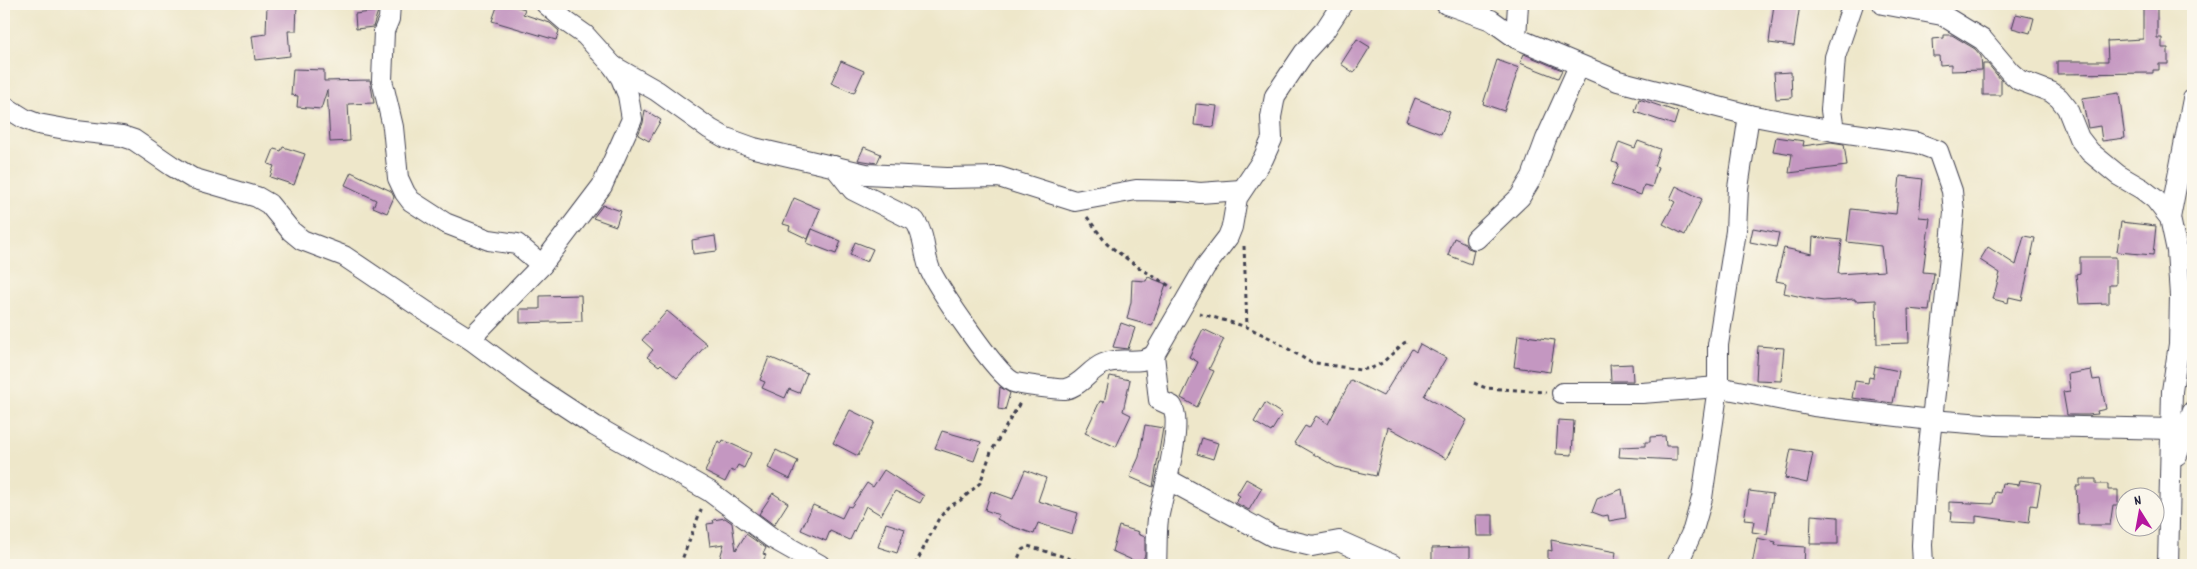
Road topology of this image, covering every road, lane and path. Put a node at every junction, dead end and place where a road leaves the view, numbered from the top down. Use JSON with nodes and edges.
{"nodes":[{"id":1,"x":390,"y":4,"type":"edge"},
{"id":2,"x":546,"y":4,"type":"edge"},
{"id":3,"x":1342,"y":4,"type":"edge"},
{"id":4,"x":1446,"y":4,"type":"edge"},
{"id":5,"x":1518,"y":4,"type":"edge"},
{"id":6,"x":1853,"y":4,"type":"edge"},
{"id":7,"x":1883,"y":4,"type":"edge"},
{"id":8,"x":1516,"y":38,"type":"junction"},
{"id":9,"x":613,"y":66,"type":"junction"},
{"id":10,"x":1579,"y":66,"type":"junction"},
{"id":11,"x":2193,"y":99,"type":"edge"},
{"id":12,"x":4,"y":106,"type":"edge"},
{"id":13,"x":1749,"y":115,"type":"junction"},
{"id":14,"x":1834,"y":130,"type":"junction"},
{"id":15,"x":834,"y":166,"type":"junction"},
{"id":16,"x":1241,"y":190,"type":"junction"},
{"id":17,"x":1075,"y":201,"type":"junction"},
{"id":18,"x":2170,"y":218,"type":"junction"},
{"id":19,"x":1476,"y":238,"type":"dead end"},
{"id":20,"x":1243,"y":239,"type":"dead end"},
{"id":21,"x":542,"y":265,"type":"junction"},
{"id":22,"x":1185,"y":304,"type":"junction"},
{"id":23,"x":1247,"y":327,"type":"junction"},
{"id":24,"x":470,"y":338,"type":"junction"},
{"id":25,"x":1409,"y":341,"type":"dead end"},
{"id":26,"x":1154,"y":355,"type":"junction"},
{"id":27,"x":1474,"y":383,"type":"dead end"},
{"id":28,"x":1030,"y":384,"type":"junction"},
{"id":29,"x":1718,"y":387,"type":"junction"},
{"id":30,"x":1562,"y":393,"type":"joint"},
{"id":31,"x":2193,"y":411,"type":"edge"},
{"id":32,"x":1931,"y":420,"type":"junction"},
{"id":33,"x":2172,"y":429,"type":"junction"},
{"id":34,"x":2172,"y":472,"type":"junction"},
{"id":35,"x":1167,"y":479,"type":"junction"},
{"id":36,"x":708,"y":490,"type":"junction"},
{"id":37,"x":680,"y":565,"type":"edge"},
{"id":38,"x":820,"y":565,"type":"edge"},
{"id":39,"x":915,"y":565,"type":"edge"},
{"id":40,"x":1015,"y":565,"type":"edge"},
{"id":41,"x":1105,"y":565,"type":"edge"},
{"id":42,"x":1156,"y":565,"type":"edge"},
{"id":43,"x":1393,"y":565,"type":"edge"},
{"id":44,"x":1677,"y":565,"type":"edge"},
{"id":45,"x":1923,"y":565,"type":"edge"},
{"id":46,"x":2168,"y":565,"type":"edge"}],
"edges":[{"from":1,"to":21,"type":"street"},
{"from":2,"to":9,"type":"street"},
{"from":3,"to":16,"type":"street"},
{"from":4,"to":8,"type":"street"},
{"from":5,"to":8,"type":"street"},
{"from":6,"to":14,"type":"street"},
{"from":7,"to":18,"type":"street"},
{"from":8,"to":10,"type":"street"},
{"from":9,"to":15,"type":"street"},
{"from":9,"to":21,"type":"street"},
{"from":10,"to":13,"type":"street"},
{"from":10,"to":19,"type":"street"},
{"from":11,"to":18,"type":"street"},
{"from":12,"to":24,"type":"street"},
{"from":13,"to":14,"type":"street"},
{"from":13,"to":29,"type":"street"},
{"from":14,"to":32,"type":"street"},
{"from":15,"to":17,"type":"street"},
{"from":15,"to":28,"type":"street"},
{"from":16,"to":17,"type":"street"},
{"from":16,"to":22,"type":"street"},
{"from":17,"to":22,"type":"path"},
{"from":18,"to":33,"type":"street"},
{"from":20,"to":23,"type":"path"},
{"from":21,"to":24,"type":"street"},
{"from":22,"to":23,"type":"path"},
{"from":22,"to":26,"type":"street"},
{"from":23,"to":25,"type":"path"},
{"from":24,"to":36,"type":"street"},
{"from":26,"to":28,"type":"street"},
{"from":26,"to":35,"type":"street"},
{"from":27,"to":30,"type":"path"},
{"from":28,"to":39,"type":"path"},
{"from":29,"to":30,"type":"street"},
{"from":29,"to":32,"type":"street"},
{"from":29,"to":44,"type":"street"},
{"from":31,"to":34,"type":"street"},
{"from":32,"to":33,"type":"street"},
{"from":32,"to":45,"type":"street"},
{"from":33,"to":34,"type":"street"},
{"from":34,"to":46,"type":"street"},
{"from":35,"to":42,"type":"street"},
{"from":35,"to":43,"type":"street"},
{"from":36,"to":37,"type":"path"},
{"from":36,"to":38,"type":"street"},
{"from":40,"to":41,"type":"path"}]}
